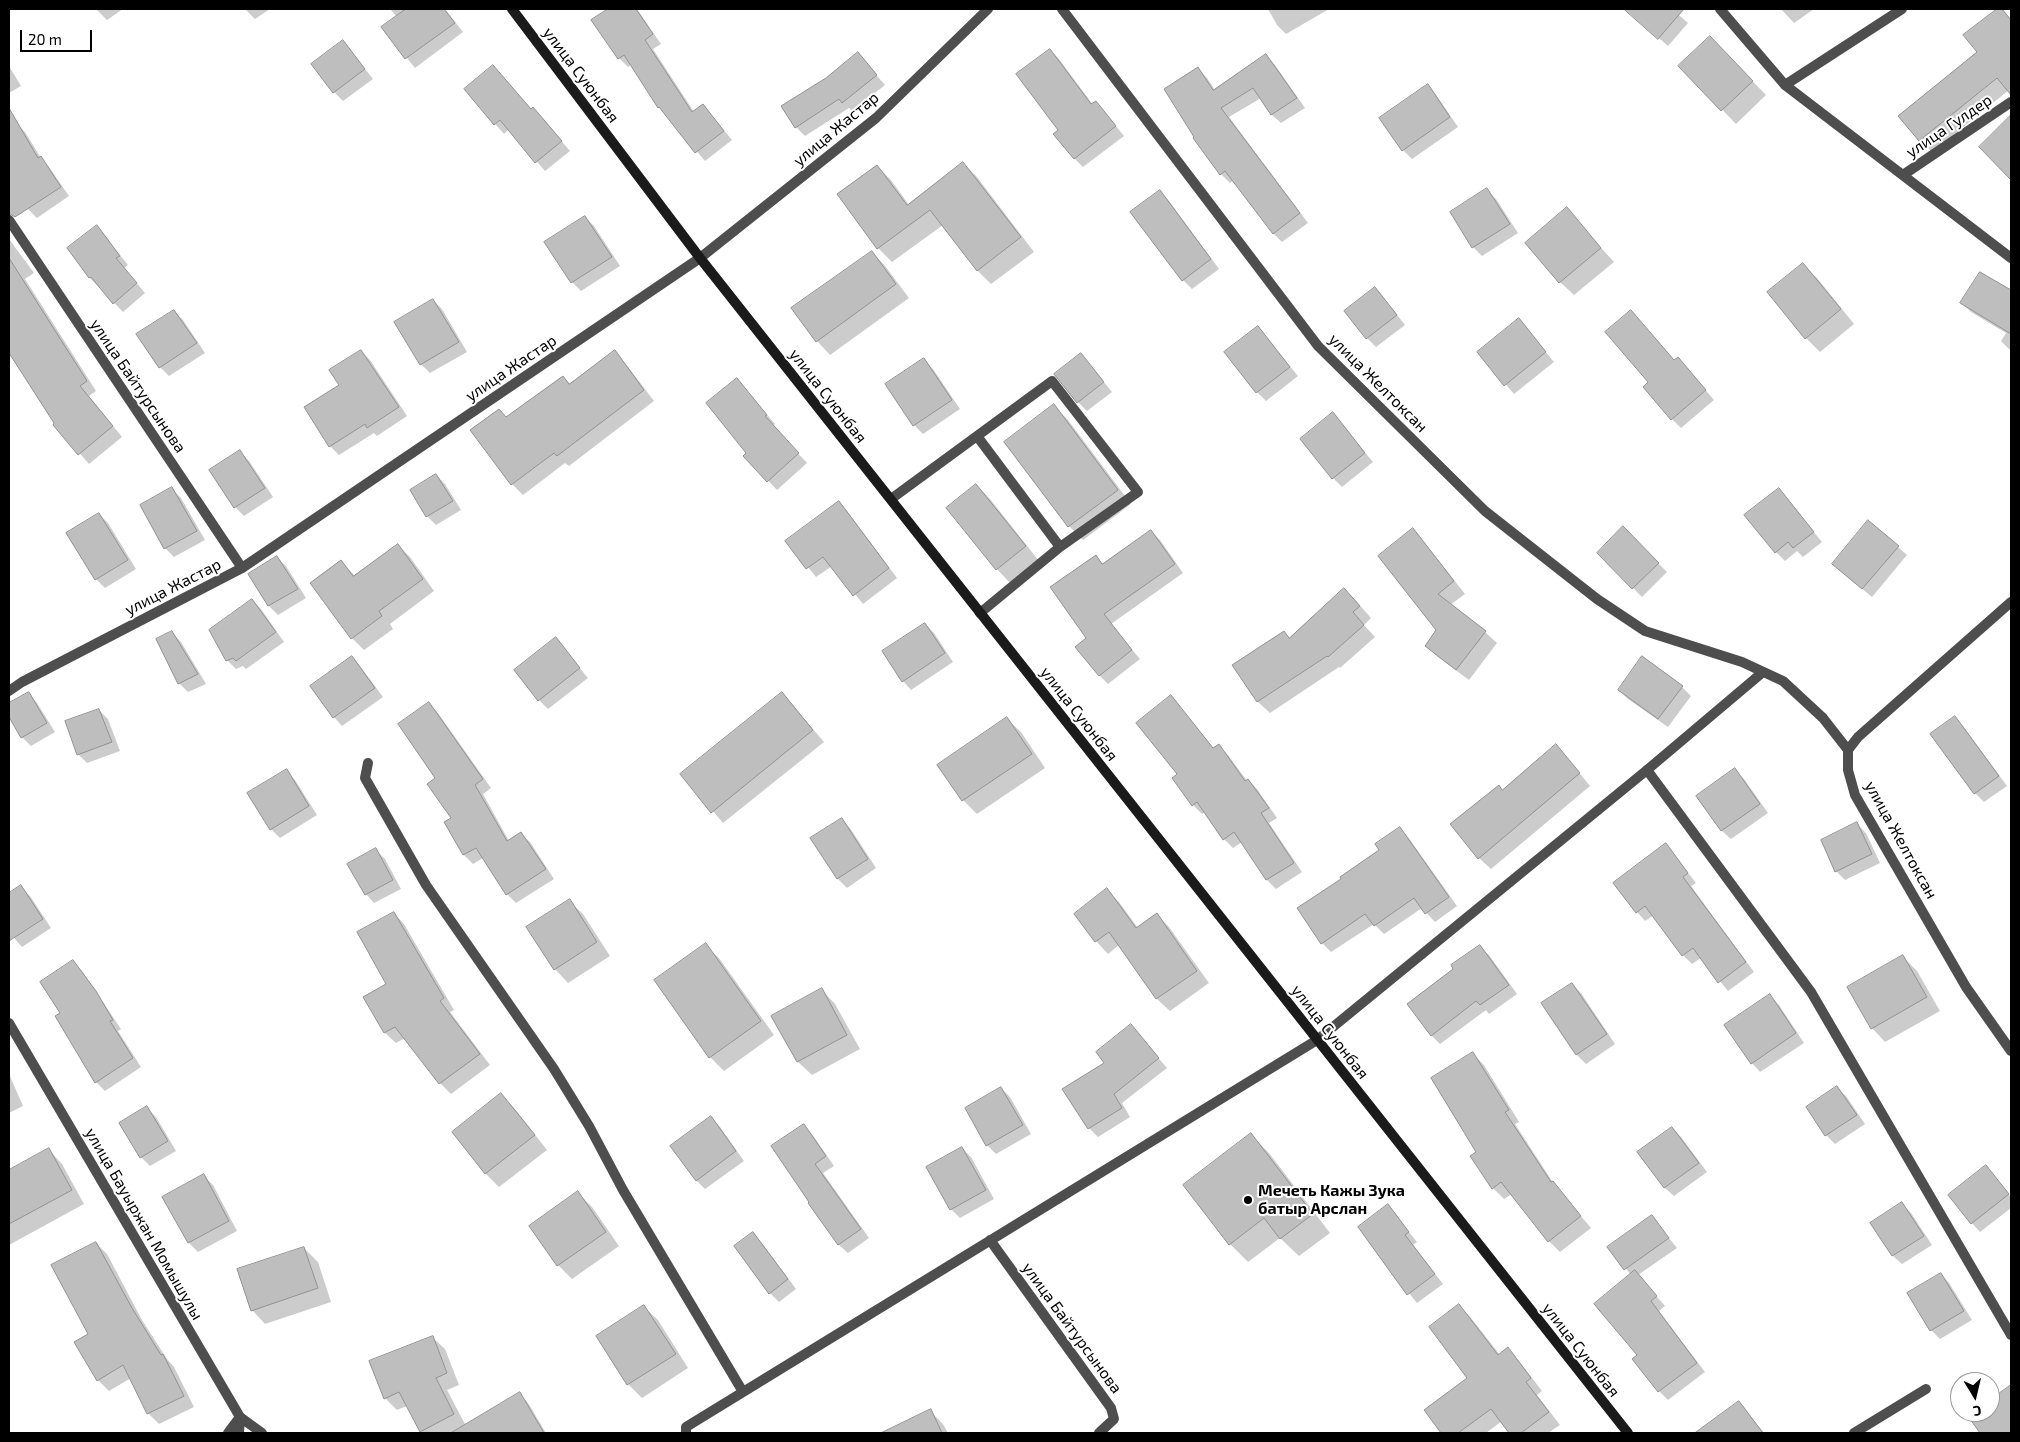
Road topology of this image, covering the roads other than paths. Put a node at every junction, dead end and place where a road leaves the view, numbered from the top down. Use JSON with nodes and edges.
{"nodes":[{"id":1,"x":512,"y":9,"type":"edge"},
{"id":2,"x":988,"y":9,"type":"edge"},
{"id":3,"x":1062,"y":9,"type":"edge"},
{"id":4,"x":1720,"y":9,"type":"edge"},
{"id":5,"x":1902,"y":9,"type":"edge"},
{"id":6,"x":1785,"y":85,"type":"junction"},
{"id":7,"x":2011,"y":102,"type":"edge"},
{"id":8,"x":1903,"y":175,"type":"junction"},
{"id":9,"x":9,"y":220,"type":"edge"},
{"id":10,"x":700,"y":258,"type":"junction"},
{"id":11,"x":2011,"y":258,"type":"edge"},
{"id":12,"x":977,"y":436,"type":"junction"},
{"id":13,"x":890,"y":499,"type":"junction"},
{"id":14,"x":1060,"y":547,"type":"junction"},
{"id":15,"x":242,"y":568,"type":"junction"},
{"id":16,"x":2011,"y":602,"type":"edge"},
{"id":17,"x":980,"y":613,"type":"junction"},
{"id":18,"x":1763,"y":672,"type":"junction"},
{"id":19,"x":9,"y":691,"type":"edge"},
{"id":20,"x":1848,"y":750,"type":"junction"},
{"id":21,"x":368,"y":763,"type":"dead end"},
{"id":22,"x":1647,"y":770,"type":"junction"},
{"id":23,"x":9,"y":1023,"type":"edge"},
{"id":24,"x":1317,"y":1040,"type":"junction"},
{"id":25,"x":2011,"y":1051,"type":"edge"},
{"id":26,"x":990,"y":1240,"type":"junction"},
{"id":27,"x":2011,"y":1335,"type":"edge"},
{"id":28,"x":1926,"y":1389,"type":"dead end"},
{"id":29,"x":743,"y":1392,"type":"junction"},
{"id":30,"x":240,"y":1417,"type":"junction"},
{"id":31,"x":228,"y":1433,"type":"edge"},
{"id":32,"x":239,"y":1433,"type":"edge"},
{"id":33,"x":262,"y":1433,"type":"edge"},
{"id":34,"x":686,"y":1433,"type":"edge"},
{"id":35,"x":1099,"y":1433,"type":"edge"},
{"id":36,"x":1628,"y":1433,"type":"edge"},
{"id":37,"x":1854,"y":1433,"type":"edge"}],
"edges":[{"from":1,"to":10,"type":"main road","name":"улица Суюнбая"},
{"from":2,"to":10,"type":"street","name":"улица Жастар"},
{"from":3,"to":18,"type":"street","name":"улица Желтоксан"},
{"from":4,"to":6,"type":"street"},
{"from":5,"to":6,"type":"street"},
{"from":6,"to":8,"type":"street"},
{"from":7,"to":8,"type":"street","name":"улица Гулдер"},
{"from":8,"to":11,"type":"street"},
{"from":9,"to":15,"type":"street","name":"улица Байтурсынова"},
{"from":10,"to":13,"type":"main road","name":"улица Суюнбая"},
{"from":10,"to":15,"type":"street","name":"улица Жастар"},
{"from":12,"to":13,"type":"street"},
{"from":12,"to":14,"type":"street"},
{"from":12,"to":14,"type":"street"},
{"from":13,"to":17,"type":"main road","name":"улица Суюнбая"},
{"from":14,"to":17,"type":"street"},
{"from":15,"to":19,"type":"street","name":"улица Жастар"},
{"from":16,"to":20,"type":"street"},
{"from":17,"to":24,"type":"main road","name":"улица Суюнбая"},
{"from":18,"to":20,"type":"street","name":"улица Желтоксан"},
{"from":18,"to":22,"type":"street"},
{"from":20,"to":25,"type":"street","name":"улица Желтоксан"},
{"from":21,"to":29,"type":"street"},
{"from":22,"to":24,"type":"street"},
{"from":22,"to":27,"type":"street"},
{"from":23,"to":30,"type":"street","name":"улица Бауыржан Момышулы"},
{"from":24,"to":26,"type":"street"},
{"from":24,"to":36,"type":"main road","name":"улица Суюнбая"},
{"from":26,"to":29,"type":"street"},
{"from":26,"to":35,"type":"street","name":"улица Байтурсынова"},
{"from":28,"to":37,"type":"street"},
{"from":29,"to":34,"type":"street"},
{"from":30,"to":31,"type":"street"},
{"from":30,"to":32,"type":"street"},
{"from":30,"to":33,"type":"street","name":"улица Бауыржан Момышулы"}]}
